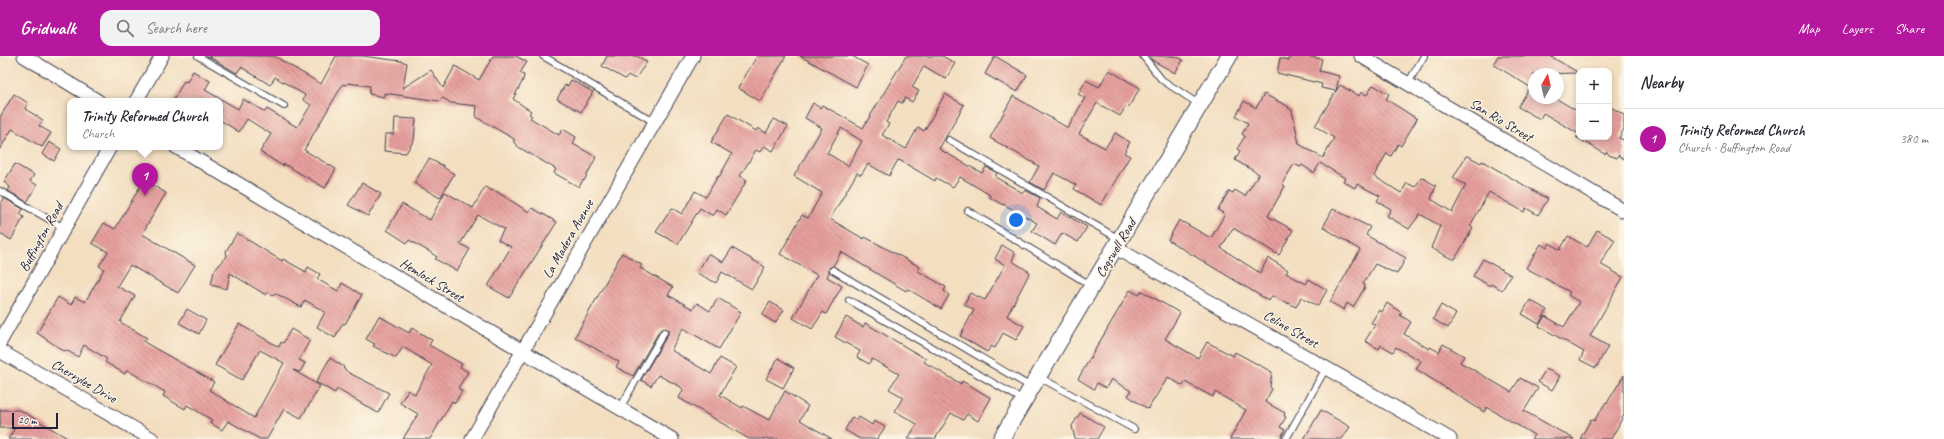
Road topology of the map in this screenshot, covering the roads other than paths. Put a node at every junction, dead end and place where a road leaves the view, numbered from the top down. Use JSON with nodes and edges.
{"nodes":[{"id":1,"x":24,"y":56,"type":"edge"},
{"id":2,"x":162,"y":56,"type":"edge"},
{"id":3,"x":198,"y":56,"type":"edge"},
{"id":4,"x":543,"y":56,"type":"edge"},
{"id":5,"x":693,"y":56,"type":"edge"},
{"id":6,"x":1143,"y":56,"type":"edge"},
{"id":7,"x":1229,"y":56,"type":"edge"},
{"id":8,"x":1361,"y":56,"type":"edge"},
{"id":9,"x":1424,"y":56,"type":"edge"},
{"id":10,"x":1408,"y":83,"type":"junction"},
{"id":11,"x":93,"y":98,"type":"edge"},
{"id":12,"x":138,"y":98,"type":"edge"},
{"id":13,"x":284,"y":106,"type":"dead end"},
{"id":14,"x":1200,"y":106,"type":"junction"},
{"id":15,"x":654,"y":122,"type":"junction"},
{"id":16,"x":949,"y":140,"type":"dead end"},
{"id":17,"x":108,"y":150,"type":"edge"},
{"id":18,"x":181,"y":150,"type":"edge"},
{"id":19,"x":0,"y":191,"type":"edge"},
{"id":20,"x":968,"y":211,"type":"dead end"},
{"id":21,"x":1624,"y":211,"type":"edge"},
{"id":22,"x":64,"y":228,"type":"junction"},
{"id":23,"x":1118,"y":244,"type":"junction"},
{"id":24,"x":833,"y":270,"type":"dead end"},
{"id":25,"x":1093,"y":286,"type":"junction"},
{"id":26,"x":849,"y":300,"type":"dead end"},
{"id":27,"x":664,"y":332,"type":"dead end"},
{"id":28,"x":0,"y":342,"type":"edge"},
{"id":29,"x":0,"y":351,"type":"edge"},
{"id":30,"x":522,"y":351,"type":"junction"},
{"id":31,"x":1326,"y":368,"type":"junction"},
{"id":32,"x":1036,"y":382,"type":"junction"},
{"id":33,"x":1024,"y":401,"type":"junction"},
{"id":34,"x":620,"y":408,"type":"junction"},
{"id":35,"x":1134,"y":430,"type":"dead end"},
{"id":36,"x":1004,"y":438,"type":"edge"},
{"id":37,"x":152,"y":439,"type":"edge"},
{"id":38,"x":472,"y":439,"type":"edge"},
{"id":39,"x":672,"y":439,"type":"edge"},
{"id":40,"x":1286,"y":439,"type":"edge"},
{"id":41,"x":1450,"y":439,"type":"edge"}],
"edges":[{"from":1,"to":11,"type":"street"},
{"from":2,"to":12,"type":"street"},
{"from":3,"to":13,"type":"lane"},
{"from":4,"to":15,"type":"lane"},
{"from":5,"to":15,"type":"street","name":"La Madera Avenue"},
{"from":6,"to":14,"type":"lane"},
{"from":7,"to":14,"type":"street","name":"Cogswell Road"},
{"from":8,"to":10,"type":"street","name":"San Rio Street"},
{"from":9,"to":10,"type":"lane"},
{"from":10,"to":21,"type":"street","name":"San Rio Street"},
{"from":14,"to":23,"type":"street","name":"Cogswell Road"},
{"from":15,"to":30,"type":"street","name":"La Madera Avenue"},
{"from":16,"to":23,"type":"lane"},
{"from":17,"to":22,"type":"street","name":"Buffington Road"},
{"from":18,"to":30,"type":"street","name":"Hemlock Street"},
{"from":19,"to":22,"type":"lane"},
{"from":20,"to":25,"type":"lane"},
{"from":22,"to":28,"type":"street","name":"Buffington Road"},
{"from":23,"to":25,"type":"street","name":"Cogswell Road"},
{"from":23,"to":31,"type":"street","name":"Celine Street"},
{"from":24,"to":32,"type":"lane"},
{"from":25,"to":32,"type":"street","name":"Cogswell Road"},
{"from":26,"to":33,"type":"lane"},
{"from":27,"to":34,"type":"lane"},
{"from":29,"to":37,"type":"street","name":"Cherrylee Drive"},
{"from":30,"to":34,"type":"street","name":"Hemlock Street"},
{"from":30,"to":38,"type":"street","name":"La Madera Avenue"},
{"from":31,"to":40,"type":"lane"},
{"from":31,"to":41,"type":"street","name":"Celine Street"},
{"from":32,"to":33,"type":"street","name":"Cogswell Road"},
{"from":32,"to":35,"type":"lane"},
{"from":33,"to":36,"type":"street","name":"Cogswell Road"},
{"from":34,"to":39,"type":"street","name":"Hemlock Street"}]}
